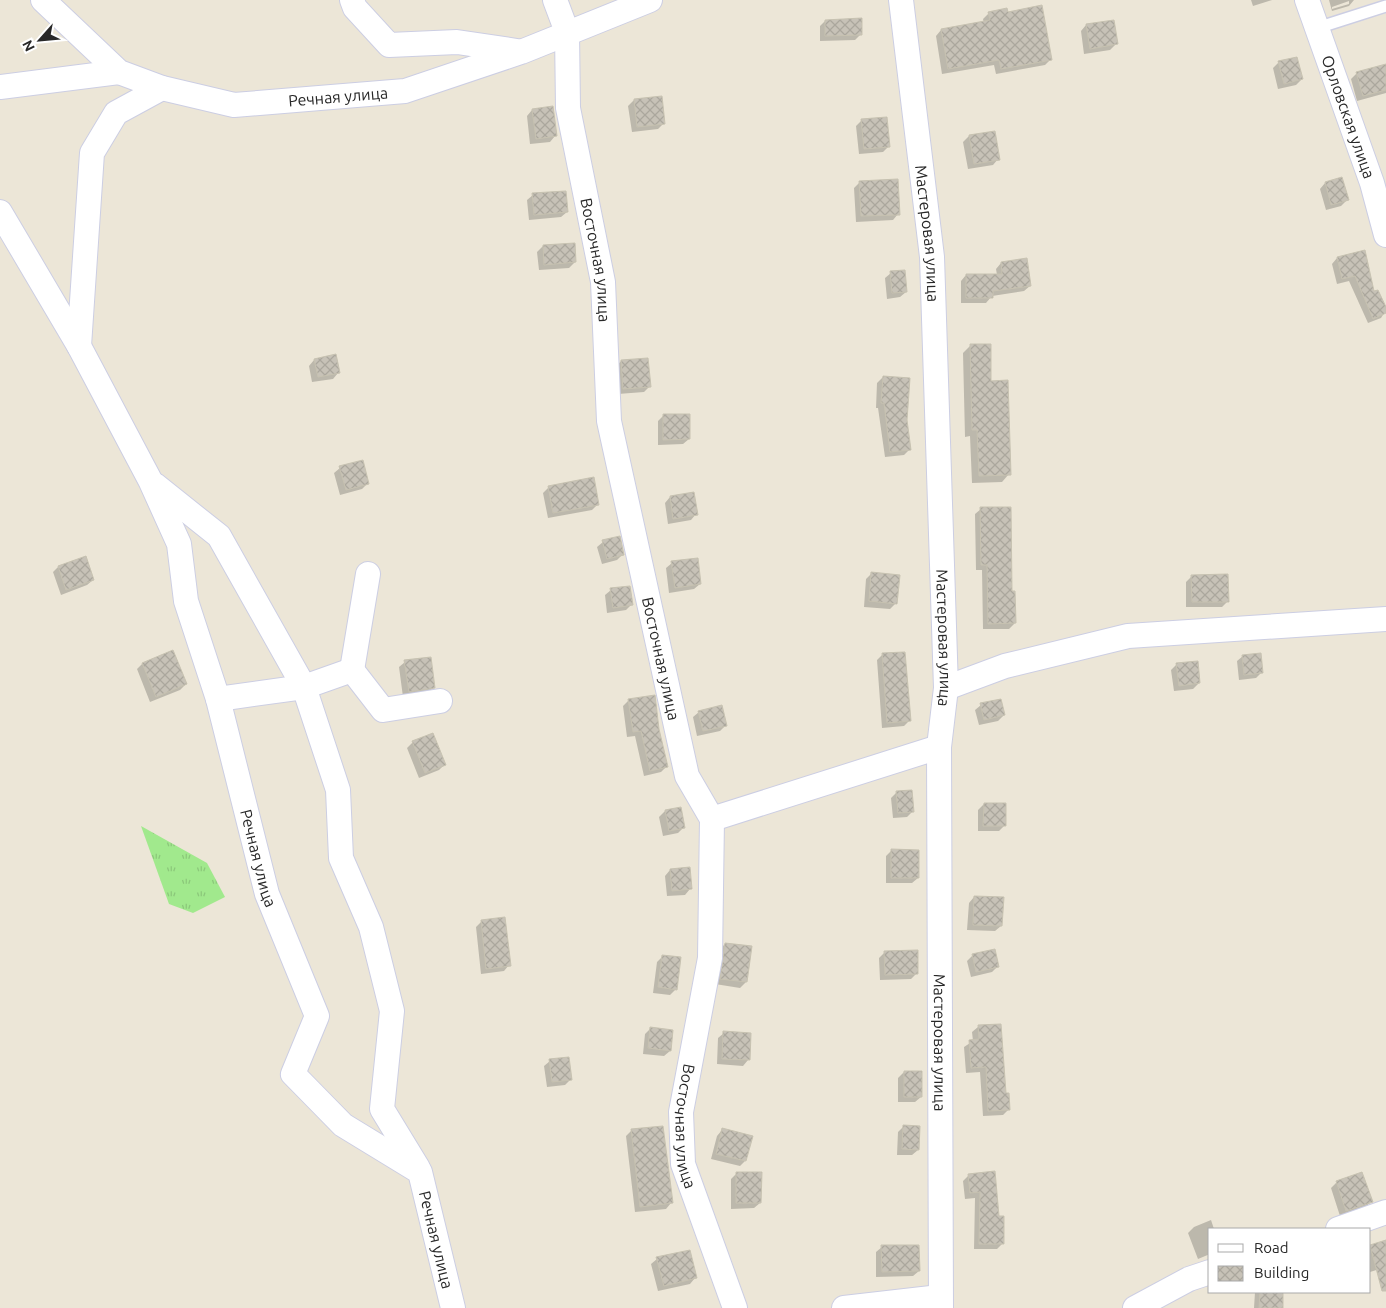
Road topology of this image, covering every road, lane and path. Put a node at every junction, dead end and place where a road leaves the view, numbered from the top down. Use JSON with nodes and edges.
{"nodes":[{"id":1,"x":43,"y":0,"type":"edge"},
{"id":2,"x":352,"y":0,"type":"edge"},
{"id":3,"x":555,"y":0,"type":"edge"},
{"id":4,"x":650,"y":0,"type":"edge"},
{"id":5,"x":902,"y":0,"type":"edge"},
{"id":6,"x":1307,"y":0,"type":"edge"},
{"id":7,"x":1386,"y":6,"type":"edge"},
{"id":8,"x":1317,"y":28,"type":"junction"},
{"id":9,"x":567,"y":32,"type":"junction"},
{"id":10,"x":521,"y":52,"type":"junction"},
{"id":11,"x":119,"y":72,"type":"junction"},
{"id":12,"x":0,"y":87,"type":"edge"},
{"id":13,"x":162,"y":88,"type":"junction"},
{"id":14,"x":0,"y":212,"type":"edge"},
{"id":15,"x":1386,"y":236,"type":"edge"},
{"id":16,"x":79,"y":346,"type":"junction"},
{"id":17,"x":151,"y":482,"type":"junction"},
{"id":18,"x":368,"y":574,"type":"dead end"},
{"id":19,"x":1386,"y":619,"type":"edge"},
{"id":20,"x":352,"y":670,"type":"junction"},
{"id":21,"x":304,"y":687,"type":"junction"},
{"id":22,"x":946,"y":688,"type":"junction"},
{"id":23,"x":218,"y":699,"type":"junction"},
{"id":24,"x":440,"y":701,"type":"dead end"},
{"id":25,"x":939,"y":746,"type":"junction"},
{"id":26,"x":712,"y":819,"type":"junction"},
{"id":27,"x":420,"y":1172,"type":"junction"},
{"id":28,"x":1386,"y":1212,"type":"edge"},
{"id":29,"x":1341,"y":1228,"type":"edge"},
{"id":30,"x":1208,"y":1273,"type":"edge"},
{"id":31,"x":940,"y":1302,"type":"edge"},
{"id":32,"x":453,"y":1308,"type":"edge"},
{"id":33,"x":735,"y":1308,"type":"edge"},
{"id":34,"x":844,"y":1308,"type":"edge"},
{"id":35,"x":1135,"y":1308,"type":"edge"}],
"edges":[{"from":1,"to":11,"type":"street","name":"Речная улица"},
{"from":2,"to":10,"type":"street"},
{"from":3,"to":9,"type":"street","name":"Восточная улица"},
{"from":4,"to":9,"type":"street","name":"Речная улица"},
{"from":5,"to":22,"type":"street","name":"Мастеровая улица"},
{"from":6,"to":8,"type":"street","name":"Орловская улица"},
{"from":7,"to":8,"type":"lane"},
{"from":8,"to":15,"type":"street","name":"Орловская улица"},
{"from":9,"to":10,"type":"street","name":"Речная улица"},
{"from":9,"to":26,"type":"street","name":"Восточная улица"},
{"from":10,"to":13,"type":"street","name":"Речная улица"},
{"from":11,"to":12,"type":"street"},
{"from":11,"to":13,"type":"street","name":"Речная улица"},
{"from":13,"to":16,"type":"street"},
{"from":14,"to":16,"type":"street","name":"Речная улица"},
{"from":16,"to":17,"type":"street","name":"Речная улица"},
{"from":17,"to":21,"type":"street","name":"Речная улица"},
{"from":17,"to":23,"type":"street","name":"Речная улица"},
{"from":18,"to":20,"type":"street"},
{"from":19,"to":22,"type":"street"},
{"from":20,"to":21,"type":"street"},
{"from":20,"to":24,"type":"street"},
{"from":21,"to":23,"type":"street"},
{"from":21,"to":27,"type":"street","name":"Речная улица"},
{"from":22,"to":25,"type":"street","name":"Мастеровая улица"},
{"from":23,"to":27,"type":"street","name":"Речная улица"},
{"from":25,"to":26,"type":"street"},
{"from":25,"to":31,"type":"street","name":"Мастеровая улица"},
{"from":26,"to":33,"type":"street","name":"Восточная улица"},
{"from":27,"to":32,"type":"street","name":"Речная улица"},
{"from":28,"to":29,"type":"street"},
{"from":30,"to":35,"type":"street"},
{"from":31,"to":34,"type":"street"}]}
